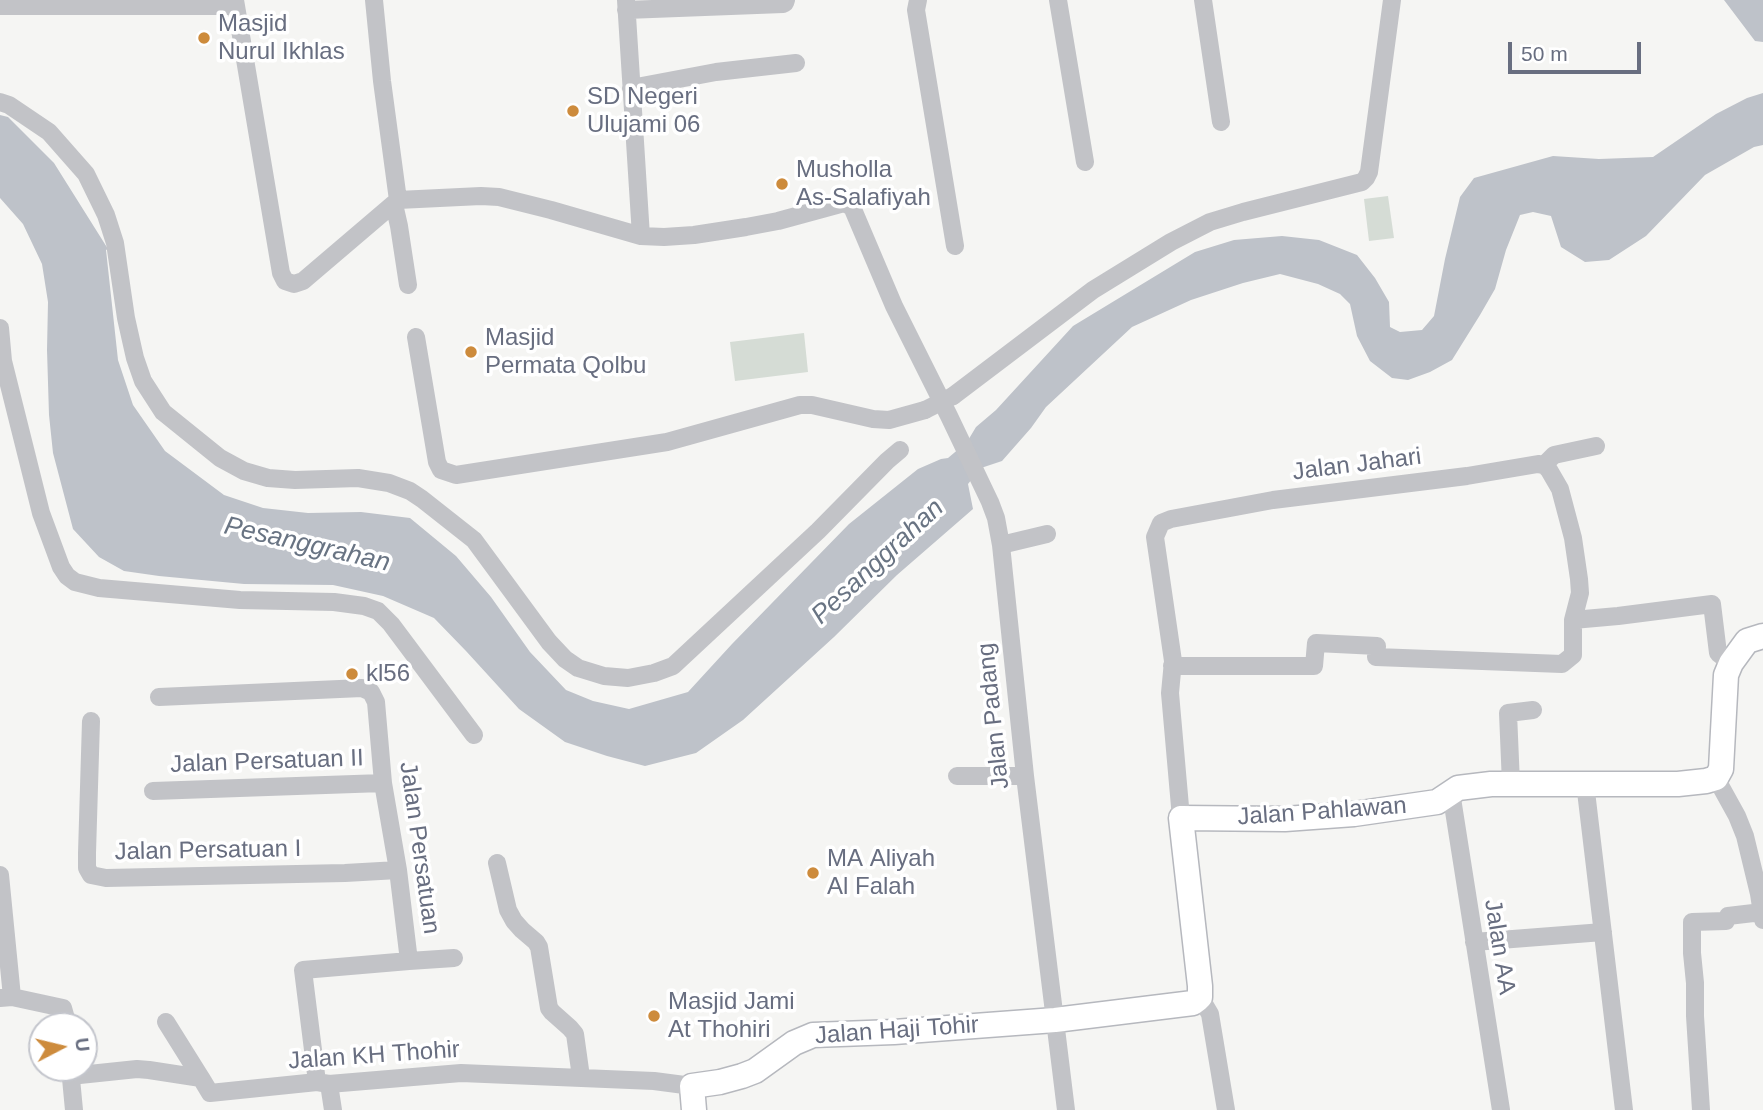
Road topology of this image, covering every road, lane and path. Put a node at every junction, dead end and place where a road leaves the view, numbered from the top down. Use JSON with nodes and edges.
{"nodes":[{"id":1,"x":374,"y":0,"type":"edge"},
{"id":2,"x":786,"y":0,"type":"edge"},
{"id":3,"x":918,"y":0,"type":"edge"},
{"id":4,"x":1058,"y":0,"type":"edge"},
{"id":5,"x":1203,"y":0,"type":"edge"},
{"id":6,"x":235,"y":3,"type":"edge"},
{"id":7,"x":1391,"y":3,"type":"edge"},
{"id":8,"x":626,"y":5,"type":"edge"},
{"id":9,"x":0,"y":6,"type":"edge"},
{"id":10,"x":796,"y":63,"type":"dead end"},
{"id":11,"x":631,"y":88,"type":"junction"},
{"id":12,"x":0,"y":102,"type":"edge"},
{"id":13,"x":1221,"y":122,"type":"dead end"},
{"id":14,"x":1085,"y":162,"type":"dead end"},
{"id":15,"x":396,"y":202,"type":"junction"},
{"id":16,"x":641,"y":236,"type":"junction"},
{"id":17,"x":955,"y":246,"type":"dead end"},
{"id":18,"x":408,"y":285,"type":"dead end"},
{"id":19,"x":0,"y":328,"type":"edge"},
{"id":20,"x":416,"y":337,"type":"dead end"},
{"id":21,"x":1596,"y":446,"type":"dead end"},
{"id":22,"x":900,"y":450,"type":"dead end"},
{"id":23,"x":1544,"y":465,"type":"junction"},
{"id":24,"x":1047,"y":534,"type":"dead end"},
{"id":25,"x":1001,"y":545,"type":"junction"},
{"id":26,"x":1573,"y":620,"type":"junction"},
{"id":27,"x":1763,"y":636,"type":"edge"},
{"id":28,"x":1731,"y":663,"type":"junction"},
{"id":29,"x":1172,"y":666,"type":"junction"},
{"id":30,"x":159,"y":697,"type":"dead end"},
{"id":31,"x":1533,"y":710,"type":"dead end"},
{"id":32,"x":91,"y":721,"type":"dead end"},
{"id":33,"x":474,"y":735,"type":"dead end"},
{"id":34,"x":957,"y":776,"type":"dead end"},
{"id":35,"x":1025,"y":776,"type":"junction"},
{"id":36,"x":1716,"y":778,"type":"junction"},
{"id":37,"x":383,"y":783,"type":"junction"},
{"id":38,"x":1585,"y":783,"type":"junction"},
{"id":39,"x":1511,"y":784,"type":"junction"},
{"id":40,"x":153,"y":791,"type":"dead end"},
{"id":41,"x":1451,"y":792,"type":"junction"},
{"id":42,"x":1181,"y":818,"type":"junction"},
{"id":43,"x":497,"y":863,"type":"dead end"},
{"id":44,"x":397,"y":870,"type":"junction"},
{"id":45,"x":0,"y":875,"type":"edge"},
{"id":46,"x":1762,"y":916,"type":"edge"},
{"id":47,"x":1604,"y":932,"type":"junction"},
{"id":48,"x":1474,"y":942,"type":"junction"},
{"id":49,"x":454,"y":958,"type":"dead end"},
{"id":50,"x":409,"y":961,"type":"junction"},
{"id":51,"x":1200,"y":997,"type":"junction"},
{"id":52,"x":6,"y":998,"type":"edge"},
{"id":53,"x":64,"y":1012,"type":"edge"},
{"id":54,"x":1055,"y":1020,"type":"junction"},
{"id":55,"x":166,"y":1022,"type":"dead end"},
{"id":56,"x":98,"y":1071,"type":"edge"},
{"id":57,"x":581,"y":1077,"type":"junction"},
{"id":58,"x":71,"y":1082,"type":"edge"},
{"id":59,"x":323,"y":1083,"type":"junction"},
{"id":60,"x":207,"y":1094,"type":"edge"},
{"id":61,"x":693,"y":1098,"type":"edge"},
{"id":62,"x":74,"y":1110,"type":"edge"},
{"id":63,"x":333,"y":1110,"type":"edge"},
{"id":64,"x":1066,"y":1110,"type":"edge"},
{"id":65,"x":1226,"y":1110,"type":"edge"},
{"id":66,"x":1501,"y":1110,"type":"edge"},
{"id":67,"x":1624,"y":1110,"type":"edge"},
{"id":68,"x":1701,"y":1110,"type":"edge"}],
"edges":[{"from":1,"to":15,"type":"street"},
{"from":2,"to":8,"type":"street"},
{"from":3,"to":17,"type":"street"},
{"from":4,"to":14,"type":"street"},
{"from":5,"to":13,"type":"street"},
{"from":6,"to":9,"type":"street"},
{"from":6,"to":15,"type":"street"},
{"from":7,"to":20,"type":"street","bridge":true},
{"from":8,"to":11,"type":"street"},
{"from":10,"to":11,"type":"street"},
{"from":11,"to":16,"type":"street"},
{"from":12,"to":22,"type":"street"},
{"from":15,"to":16,"type":"street"},
{"from":15,"to":18,"type":"street"},
{"from":16,"to":25,"type":"street","name":"Jalan Padang"},
{"from":19,"to":33,"type":"street"},
{"from":21,"to":23,"type":"street"},
{"from":23,"to":26,"type":"street"},
{"from":23,"to":29,"type":"street","name":"Jalan Jahari"},
{"from":24,"to":25,"type":"street"},
{"from":25,"to":35,"type":"street","name":"Jalan Padang"},
{"from":26,"to":28,"type":"street"},
{"from":26,"to":29,"type":"street"},
{"from":27,"to":28,"type":"street"},
{"from":28,"to":36,"type":"street"},
{"from":29,"to":42,"type":"street","name":"Jalan Jahari"},
{"from":30,"to":37,"type":"street","name":"Jalan Persatuan"},
{"from":31,"to":39,"type":"street"},
{"from":32,"to":44,"type":"street","name":"Jalan Persatuan I"},
{"from":34,"to":35,"type":"street"},
{"from":35,"to":54,"type":"street","name":"Jalan Padang"},
{"from":36,"to":38,"type":"street","name":"Jalan Pahlawan"},
{"from":36,"to":46,"type":"street"},
{"from":37,"to":40,"type":"street","name":"Jalan Persatuan II"},
{"from":37,"to":44,"type":"street","name":"Jalan Persatuan"},
{"from":38,"to":39,"type":"street","name":"Jalan Pahlawan"},
{"from":38,"to":47,"type":"street"},
{"from":39,"to":41,"type":"street","name":"Jalan Pahlawan"},
{"from":41,"to":42,"type":"street","name":"Jalan Pahlawan"},
{"from":41,"to":48,"type":"street","name":"Jalan AA"},
{"from":42,"to":51,"type":"street"},
{"from":43,"to":57,"type":"street"},
{"from":44,"to":50,"type":"street","name":"Jalan Persatuan"},
{"from":45,"to":52,"type":"street"},
{"from":46,"to":68,"type":"street"},
{"from":47,"to":48,"type":"street"},
{"from":47,"to":67,"type":"street"},
{"from":48,"to":66,"type":"street","name":"Jalan AA"},
{"from":49,"to":50,"type":"street"},
{"from":50,"to":59,"type":"street","name":"Jalan Persatuan"},
{"from":51,"to":54,"type":"street"},
{"from":51,"to":65,"type":"street"},
{"from":52,"to":53,"type":"street"},
{"from":54,"to":61,"type":"street","name":"Jalan Haji Tohir"},
{"from":54,"to":64,"type":"street"},
{"from":55,"to":60,"type":"street"},
{"from":56,"to":60,"type":"street","name":"Jalan KH Thohir"},
{"from":57,"to":59,"type":"street","name":"Jalan KH Thohir"},
{"from":57,"to":61,"type":"street","name":"Jalan KH Thohir"},
{"from":58,"to":62,"type":"street"},
{"from":59,"to":60,"type":"street","name":"Jalan KH Thohir"},
{"from":59,"to":63,"type":"street","name":"Jalan Persatuan"}]}
